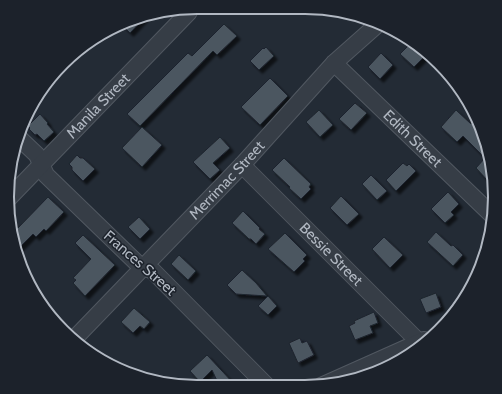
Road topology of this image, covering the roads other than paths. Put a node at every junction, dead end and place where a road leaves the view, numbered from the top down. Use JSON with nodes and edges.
{"nodes":[{"id":1,"x":187,"y":14,"type":"edge"},
{"id":2,"x":374,"y":28,"type":"edge"},
{"id":3,"x":334,"y":63,"type":"junction"},
{"id":4,"x":23,"y":142,"type":"edge"},
{"id":5,"x":42,"y":165,"type":"junction"},
{"id":6,"x":242,"y":165,"type":"junction"},
{"id":7,"x":14,"y":194,"type":"edge"},
{"id":8,"x":488,"y":211,"type":"edge"},
{"id":9,"x":144,"y":267,"type":"junction"},
{"id":10,"x":77,"y":336,"type":"edge"},
{"id":11,"x":420,"y":339,"type":"edge"},
{"id":12,"x":411,"y":346,"type":"edge"},
{"id":13,"x":345,"y":375,"type":"edge"},
{"id":14,"x":261,"y":380,"type":"edge"}],
"edges":[{"from":1,"to":5,"type":"street","name":"Manila Street"},
{"from":2,"to":3,"type":"street","name":"Merrimac Street"},
{"from":3,"to":6,"type":"street","name":"Merrimac Street"},
{"from":3,"to":8,"type":"street","name":"Edith Street"},
{"from":4,"to":5,"type":"street","name":"Frances Street"},
{"from":5,"to":7,"type":"street","name":"Manila Street"},
{"from":5,"to":9,"type":"street","name":"Frances Street"},
{"from":6,"to":9,"type":"street","name":"Merrimac Street"},
{"from":6,"to":11,"type":"street","name":"Bessie Street"},
{"from":9,"to":10,"type":"street","name":"Merrimac Street"},
{"from":9,"to":14,"type":"street","name":"Frances Street"},
{"from":12,"to":13,"type":"street"}]}
